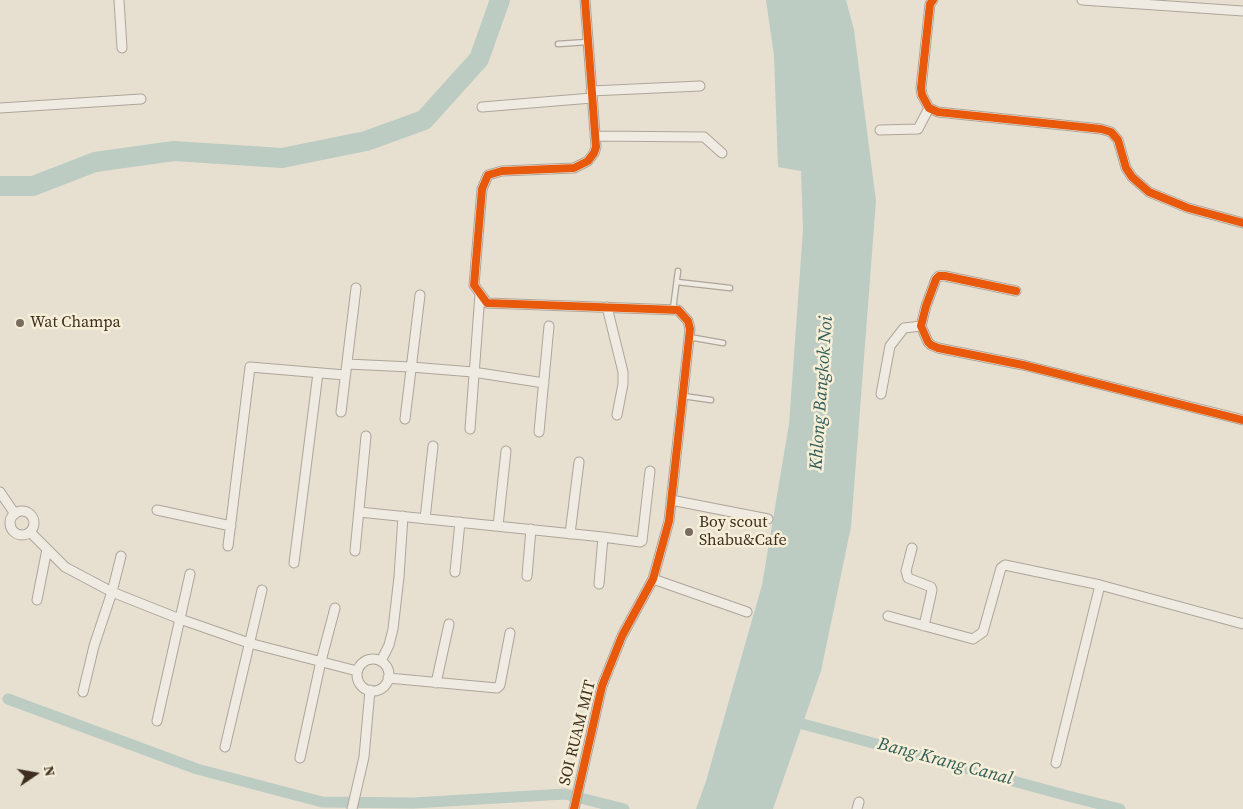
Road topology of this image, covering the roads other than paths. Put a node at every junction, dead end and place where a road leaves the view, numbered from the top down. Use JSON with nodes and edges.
{"nodes":[{"id":1,"x":120,"y":0,"type":"edge"},
{"id":2,"x":585,"y":0,"type":"edge"},
{"id":3,"x":932,"y":0,"type":"edge"},
{"id":4,"x":1082,"y":0,"type":"edge"},
{"id":5,"x":1176,"y":3,"type":"edge"},
{"id":6,"x":1243,"y":11,"type":"edge"},
{"id":7,"x":587,"y":42,"type":"junction"},
{"id":8,"x":558,"y":44,"type":"dead end"},
{"id":9,"x":122,"y":48,"type":"dead end"},
{"id":10,"x":700,"y":86,"type":"dead end"},
{"id":11,"x":592,"y":95,"type":"junction"},
{"id":12,"x":141,"y":99,"type":"dead end"},
{"id":13,"x":482,"y":107,"type":"dead end"},
{"id":14,"x":0,"y":108,"type":"edge"},
{"id":15,"x":928,"y":108,"type":"junction"},
{"id":16,"x":880,"y":130,"type":"dead end"},
{"id":17,"x":595,"y":136,"type":"junction"},
{"id":18,"x":722,"y":153,"type":"dead end"},
{"id":19,"x":1243,"y":223,"type":"edge"},
{"id":20,"x":678,"y":271,"type":"dead end"},
{"id":21,"x":677,"y":282,"type":"junction"},
{"id":22,"x":356,"y":288,"type":"dead end"},
{"id":23,"x":730,"y":288,"type":"dead end"},
{"id":24,"x":1016,"y":291,"type":"dead end"},
{"id":25,"x":480,"y":294,"type":"junction"},
{"id":26,"x":420,"y":295,"type":"dead end"},
{"id":27,"x":607,"y":307,"type":"junction"},
{"id":28,"x":673,"y":309,"type":"junction"},
{"id":29,"x":549,"y":326,"type":"dead end"},
{"id":30,"x":921,"y":326,"type":"junction"},
{"id":31,"x":688,"y":338,"type":"junction"},
{"id":32,"x":723,"y":344,"type":"dead end"},
{"id":33,"x":347,"y":364,"type":"junction"},
{"id":34,"x":411,"y":367,"type":"junction"},
{"id":35,"x":473,"y":372,"type":"junction"},
{"id":36,"x":318,"y":373,"type":"junction"},
{"id":37,"x":345,"y":375,"type":"junction"},
{"id":38,"x":544,"y":383,"type":"junction"},
{"id":39,"x":881,"y":394,"type":"dead end"},
{"id":40,"x":682,"y":396,"type":"junction"},
{"id":41,"x":711,"y":400,"type":"dead end"},
{"id":42,"x":341,"y":412,"type":"dead end"},
{"id":43,"x":617,"y":416,"type":"dead end"},
{"id":44,"x":405,"y":419,"type":"dead end"},
{"id":45,"x":1243,"y":420,"type":"edge"},
{"id":46,"x":470,"y":429,"type":"dead end"},
{"id":47,"x":539,"y":432,"type":"dead end"},
{"id":48,"x":366,"y":436,"type":"dead end"},
{"id":49,"x":433,"y":446,"type":"dead end"},
{"id":50,"x":506,"y":451,"type":"dead end"},
{"id":51,"x":579,"y":462,"type":"dead end"},
{"id":52,"x":650,"y":471,"type":"dead end"},
{"id":53,"x":0,"y":492,"type":"edge"},
{"id":54,"x":671,"y":500,"type":"junction"},
{"id":55,"x":156,"y":510,"type":"dead end"},
{"id":56,"x":359,"y":512,"type":"junction"},
{"id":57,"x":15,"y":514,"type":"junction"},
{"id":58,"x":404,"y":516,"type":"junction"},
{"id":59,"x":425,"y":519,"type":"junction"},
{"id":60,"x":768,"y":519,"type":"dead end"},
{"id":61,"x":460,"y":522,"type":"junction"},
{"id":62,"x":231,"y":526,"type":"junction"},
{"id":63,"x":498,"y":526,"type":"junction"},
{"id":64,"x":531,"y":529,"type":"junction"},
{"id":65,"x":30,"y":532,"type":"junction"},
{"id":66,"x":570,"y":534,"type":"junction"},
{"id":67,"x":603,"y":537,"type":"junction"},
{"id":68,"x":228,"y":546,"type":"dead end"},
{"id":69,"x":912,"y":548,"type":"dead end"},
{"id":70,"x":47,"y":549,"type":"junction"},
{"id":71,"x":355,"y":551,"type":"dead end"},
{"id":72,"x":121,"y":556,"type":"dead end"},
{"id":73,"x":294,"y":563,"type":"dead end"},
{"id":74,"x":455,"y":572,"type":"dead end"},
{"id":75,"x":190,"y":574,"type":"dead end"},
{"id":76,"x":527,"y":576,"type":"dead end"},
{"id":77,"x":653,"y":579,"type":"junction"},
{"id":78,"x":599,"y":584,"type":"dead end"},
{"id":79,"x":1100,"y":586,"type":"junction"},
{"id":80,"x":262,"y":590,"type":"dead end"},
{"id":81,"x":112,"y":592,"type":"junction"},
{"id":82,"x":37,"y":600,"type":"dead end"},
{"id":83,"x":335,"y":608,"type":"dead end"},
{"id":84,"x":748,"y":612,"type":"dead end"},
{"id":85,"x":888,"y":616,"type":"dead end"},
{"id":86,"x":180,"y":619,"type":"junction"},
{"id":87,"x":449,"y":624,"type":"dead end"},
{"id":88,"x":1243,"y":624,"type":"edge"},
{"id":89,"x":924,"y":626,"type":"junction"},
{"id":90,"x":510,"y":633,"type":"dead end"},
{"id":91,"x":249,"y":643,"type":"junction"},
{"id":92,"x":321,"y":661,"type":"junction"},
{"id":93,"x":382,"y":661,"type":"junction"},
{"id":94,"x":357,"y":671,"type":"junction"},
{"id":95,"x":388,"y":678,"type":"junction"},
{"id":96,"x":436,"y":683,"type":"junction"},
{"id":97,"x":370,"y":690,"type":"junction"},
{"id":98,"x":83,"y":692,"type":"dead end"},
{"id":99,"x":157,"y":721,"type":"dead end"},
{"id":100,"x":225,"y":747,"type":"dead end"},
{"id":101,"x":300,"y":758,"type":"dead end"},
{"id":102,"x":1056,"y":762,"type":"dead end"},
{"id":103,"x":352,"y":809,"type":"edge"},
{"id":104,"x":574,"y":809,"type":"edge"}],
"edges":[{"from":1,"to":9,"type":"street"},
{"from":2,"to":7,"type":"street"},
{"from":3,"to":15,"type":"street"},
{"from":4,"to":5,"type":"street"},
{"from":5,"to":6,"type":"street"},
{"from":7,"to":8,"type":"lane"},
{"from":7,"to":11,"type":"street"},
{"from":10,"to":11,"type":"street"},
{"from":11,"to":13,"type":"street"},
{"from":11,"to":17,"type":"street"},
{"from":12,"to":14,"type":"street"},
{"from":15,"to":16,"type":"street"},
{"from":15,"to":19,"type":"street"},
{"from":17,"to":18,"type":"street"},
{"from":17,"to":25,"type":"street"},
{"from":20,"to":21,"type":"lane"},
{"from":21,"to":23,"type":"lane"},
{"from":21,"to":28,"type":"lane"},
{"from":22,"to":33,"type":"street"},
{"from":24,"to":30,"type":"street"},
{"from":25,"to":27,"type":"street"},
{"from":25,"to":35,"type":"street"},
{"from":26,"to":34,"type":"street"},
{"from":27,"to":28,"type":"street"},
{"from":27,"to":43,"type":"street"},
{"from":28,"to":31,"type":"street","name":"SOI RUAM MIT"},
{"from":29,"to":38,"type":"street"},
{"from":30,"to":39,"type":"street"},
{"from":30,"to":45,"type":"street"},
{"from":31,"to":32,"type":"lane"},
{"from":31,"to":40,"type":"street","name":"SOI RUAM MIT"},
{"from":33,"to":34,"type":"street"},
{"from":33,"to":37,"type":"street"},
{"from":34,"to":35,"type":"street"},
{"from":34,"to":44,"type":"street"},
{"from":35,"to":38,"type":"street"},
{"from":35,"to":46,"type":"street"},
{"from":36,"to":37,"type":"street"},
{"from":36,"to":62,"type":"street"},
{"from":36,"to":73,"type":"street"},
{"from":37,"to":42,"type":"street"},
{"from":38,"to":47,"type":"street"},
{"from":40,"to":41,"type":"lane"},
{"from":40,"to":54,"type":"street","name":"SOI RUAM MIT"},
{"from":48,"to":56,"type":"street"},
{"from":49,"to":59,"type":"street"},
{"from":50,"to":63,"type":"street"},
{"from":51,"to":66,"type":"street"},
{"from":52,"to":67,"type":"street"},
{"from":53,"to":57,"type":"street"},
{"from":54,"to":60,"type":"street"},
{"from":54,"to":77,"type":"street","name":"SOI RUAM MIT"},
{"from":55,"to":62,"type":"street"},
{"from":56,"to":58,"type":"street"},
{"from":56,"to":71,"type":"street"},
{"from":57,"to":65,"type":"street"},
{"from":57,"to":65,"type":"street"},
{"from":58,"to":59,"type":"street"},
{"from":58,"to":93,"type":"street"},
{"from":59,"to":61,"type":"street"},
{"from":61,"to":63,"type":"street"},
{"from":61,"to":74,"type":"street"},
{"from":62,"to":68,"type":"street"},
{"from":63,"to":64,"type":"street"},
{"from":64,"to":66,"type":"street"},
{"from":64,"to":76,"type":"street"},
{"from":65,"to":70,"type":"street"},
{"from":66,"to":67,"type":"street"},
{"from":67,"to":78,"type":"street"},
{"from":69,"to":89,"type":"street"},
{"from":70,"to":81,"type":"street"},
{"from":70,"to":82,"type":"street"},
{"from":72,"to":81,"type":"street"},
{"from":75,"to":86,"type":"street"},
{"from":77,"to":84,"type":"street"},
{"from":77,"to":104,"type":"street","name":"SOI RUAM MIT"},
{"from":79,"to":88,"type":"street"},
{"from":79,"to":89,"type":"street"},
{"from":79,"to":102,"type":"street"},
{"from":80,"to":91,"type":"street"},
{"from":81,"to":86,"type":"street"},
{"from":81,"to":98,"type":"street"},
{"from":83,"to":92,"type":"street"},
{"from":85,"to":89,"type":"street"},
{"from":86,"to":91,"type":"street"},
{"from":86,"to":99,"type":"street"},
{"from":87,"to":96,"type":"street"},
{"from":90,"to":96,"type":"street"},
{"from":91,"to":92,"type":"street"},
{"from":91,"to":100,"type":"street"},
{"from":92,"to":94,"type":"street"},
{"from":92,"to":101,"type":"street"},
{"from":93,"to":94,"type":"street"},
{"from":93,"to":95,"type":"street"},
{"from":94,"to":97,"type":"street"},
{"from":95,"to":96,"type":"street"},
{"from":95,"to":97,"type":"street"},
{"from":97,"to":103,"type":"street"}]}
